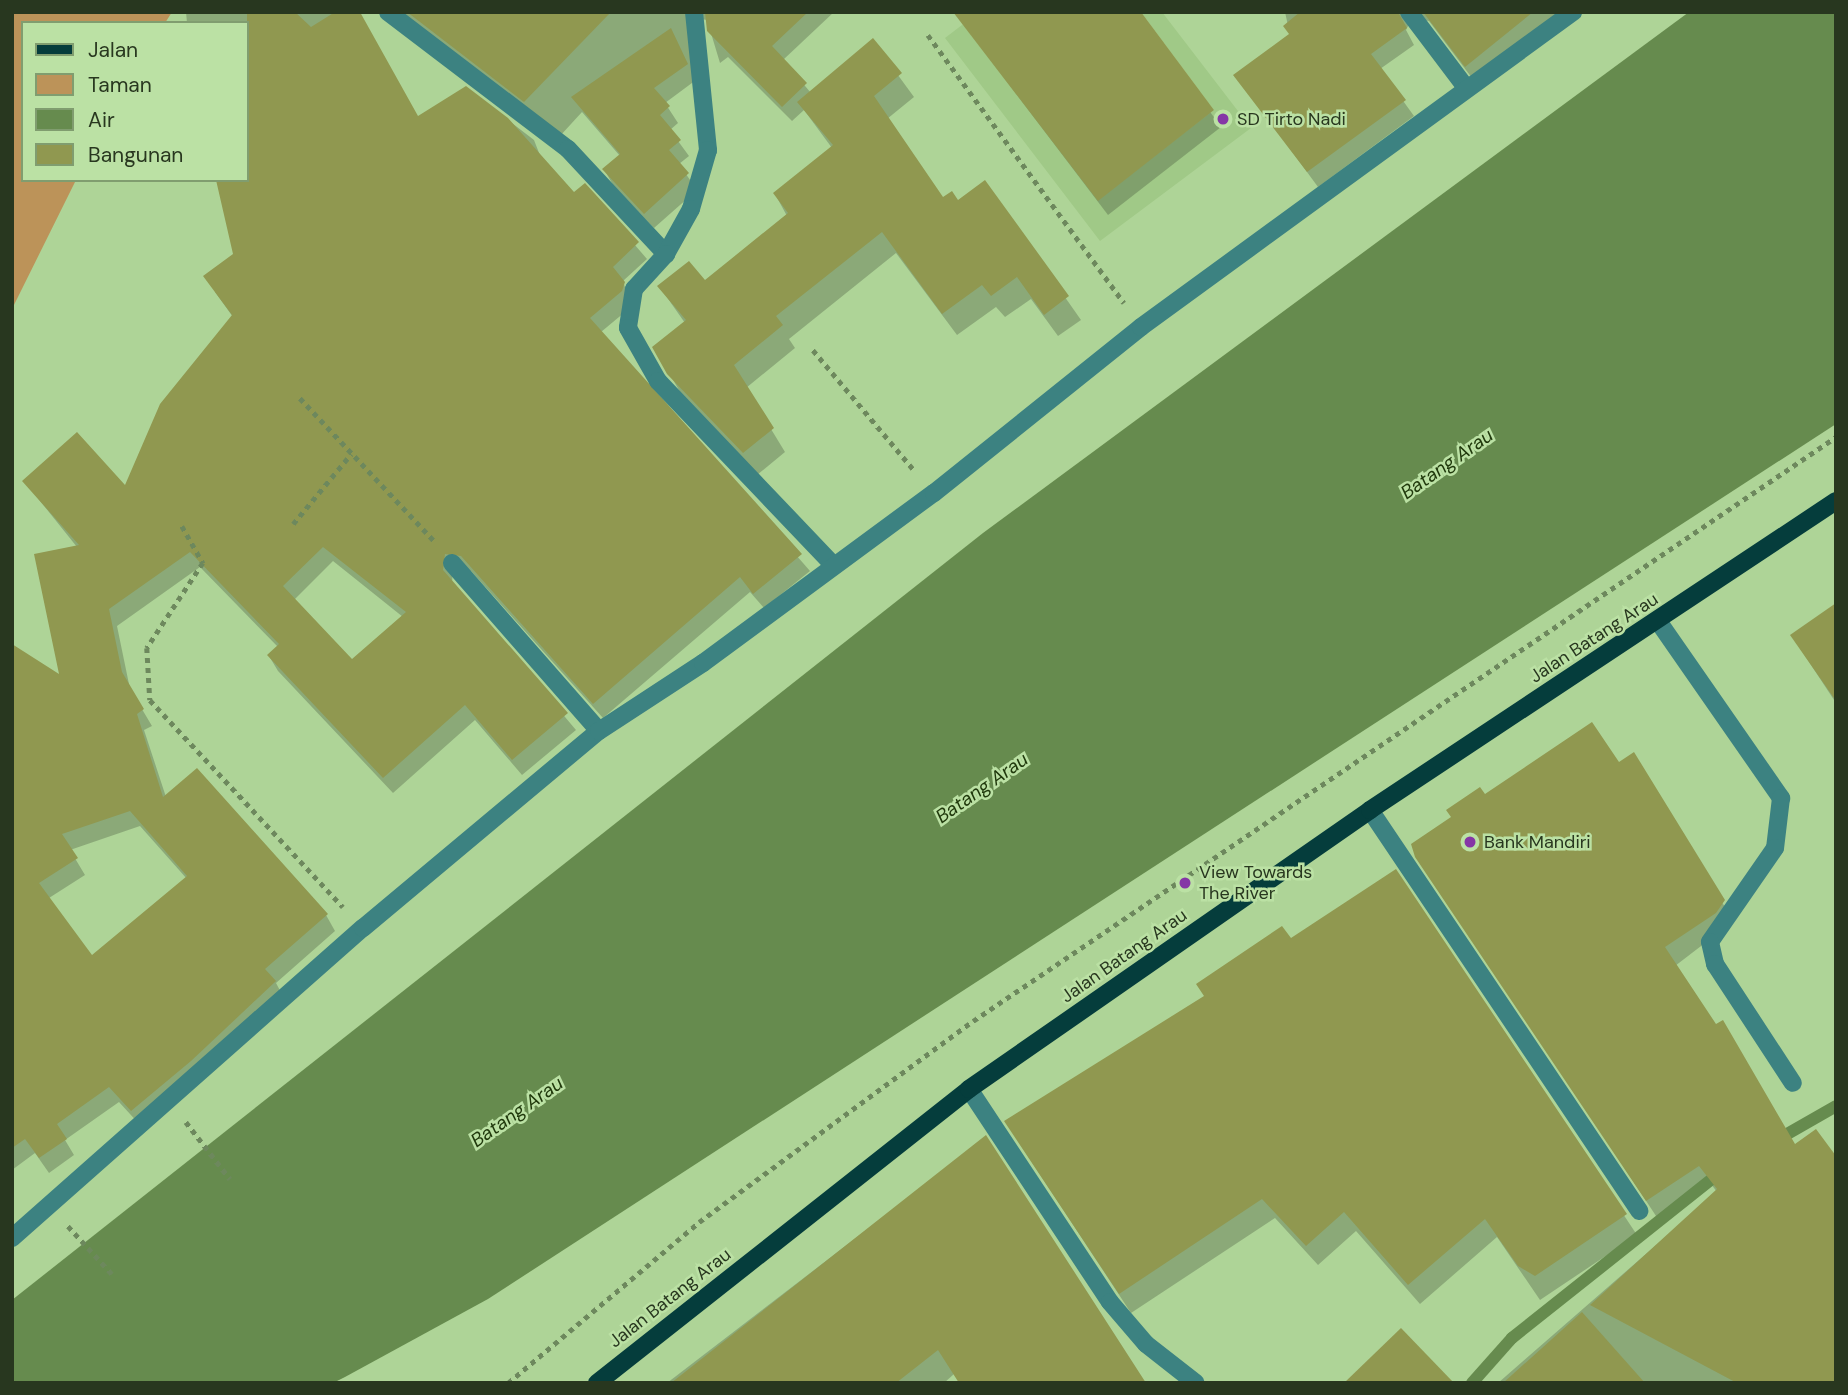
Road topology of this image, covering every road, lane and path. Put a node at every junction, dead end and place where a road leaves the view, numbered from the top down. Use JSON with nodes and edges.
{"nodes":[{"id":1,"x":388,"y":12,"type":"edge"},
{"id":2,"x":694,"y":12,"type":"edge"},
{"id":3,"x":1409,"y":12,"type":"edge"},
{"id":4,"x":1573,"y":12,"type":"edge"},
{"id":5,"x":928,"y":35,"type":"dead end"},
{"id":6,"x":1466,"y":89,"type":"junction"},
{"id":7,"x":666,"y":254,"type":"junction"},
{"id":8,"x":1141,"y":327,"type":"junction"},
{"id":9,"x":813,"y":350,"type":"dead end"},
{"id":10,"x":300,"y":398,"type":"dead end"},
{"id":11,"x":1836,"y":436,"type":"edge"},
{"id":12,"x":351,"y":454,"type":"junction"},
{"id":13,"x":934,"y":493,"type":"junction"},
{"id":14,"x":1836,"y":501,"type":"edge"},
{"id":15,"x":293,"y":524,"type":"dead end"},
{"id":16,"x":182,"y":526,"type":"dead end"},
{"id":17,"x":452,"y":563,"type":"joint"},
{"id":18,"x":834,"y":566,"type":"junction"},
{"id":19,"x":1658,"y":621,"type":"junction"},
{"id":20,"x":599,"y":731,"type":"junction"},
{"id":21,"x":1370,"y":810,"type":"junction"},
{"id":22,"x":363,"y":928,"type":"junction"},
{"id":23,"x":1793,"y":1083,"type":"dead end"},
{"id":24,"x":969,"y":1089,"type":"junction"},
{"id":25,"x":170,"y":1102,"type":"junction"},
{"id":26,"x":230,"y":1179,"type":"dead end"},
{"id":27,"x":48,"y":1205,"type":"junction"},
{"id":28,"x":1639,"y":1211,"type":"dead end"},
{"id":29,"x":12,"y":1238,"type":"edge"},
{"id":30,"x":112,"y":1274,"type":"dead end"},
{"id":31,"x":508,"y":1383,"type":"edge"},
{"id":32,"x":597,"y":1383,"type":"edge"},
{"id":33,"x":1196,"y":1383,"type":"edge"}],
"edges":[{"from":1,"to":7,"type":"street"},
{"from":2,"to":7,"type":"street"},
{"from":3,"to":6,"type":"street"},
{"from":4,"to":6,"type":"street"},
{"from":5,"to":8,"type":"path"},
{"from":6,"to":8,"type":"street"},
{"from":7,"to":18,"type":"street"},
{"from":8,"to":13,"type":"street"},
{"from":9,"to":13,"type":"path"},
{"from":10,"to":12,"type":"path"},
{"from":11,"to":31,"type":"path"},
{"from":12,"to":15,"type":"path"},
{"from":12,"to":17,"type":"path"},
{"from":13,"to":18,"type":"street"},
{"from":14,"to":19,"type":"main road","name":"Jalan Batang Arau"},
{"from":16,"to":22,"type":"path"},
{"from":17,"to":20,"type":"street"},
{"from":18,"to":20,"type":"street"},
{"from":19,"to":21,"type":"main road","name":"Jalan Batang Arau"},
{"from":19,"to":23,"type":"street"},
{"from":20,"to":22,"type":"street"},
{"from":21,"to":24,"type":"main road","name":"Jalan Batang Arau"},
{"from":21,"to":28,"type":"street"},
{"from":22,"to":25,"type":"street"},
{"from":24,"to":32,"type":"main road","name":"Jalan Batang Arau"},
{"from":24,"to":33,"type":"street"},
{"from":25,"to":26,"type":"path"},
{"from":25,"to":27,"type":"street"},
{"from":27,"to":29,"type":"street"},
{"from":27,"to":30,"type":"path"}]}
